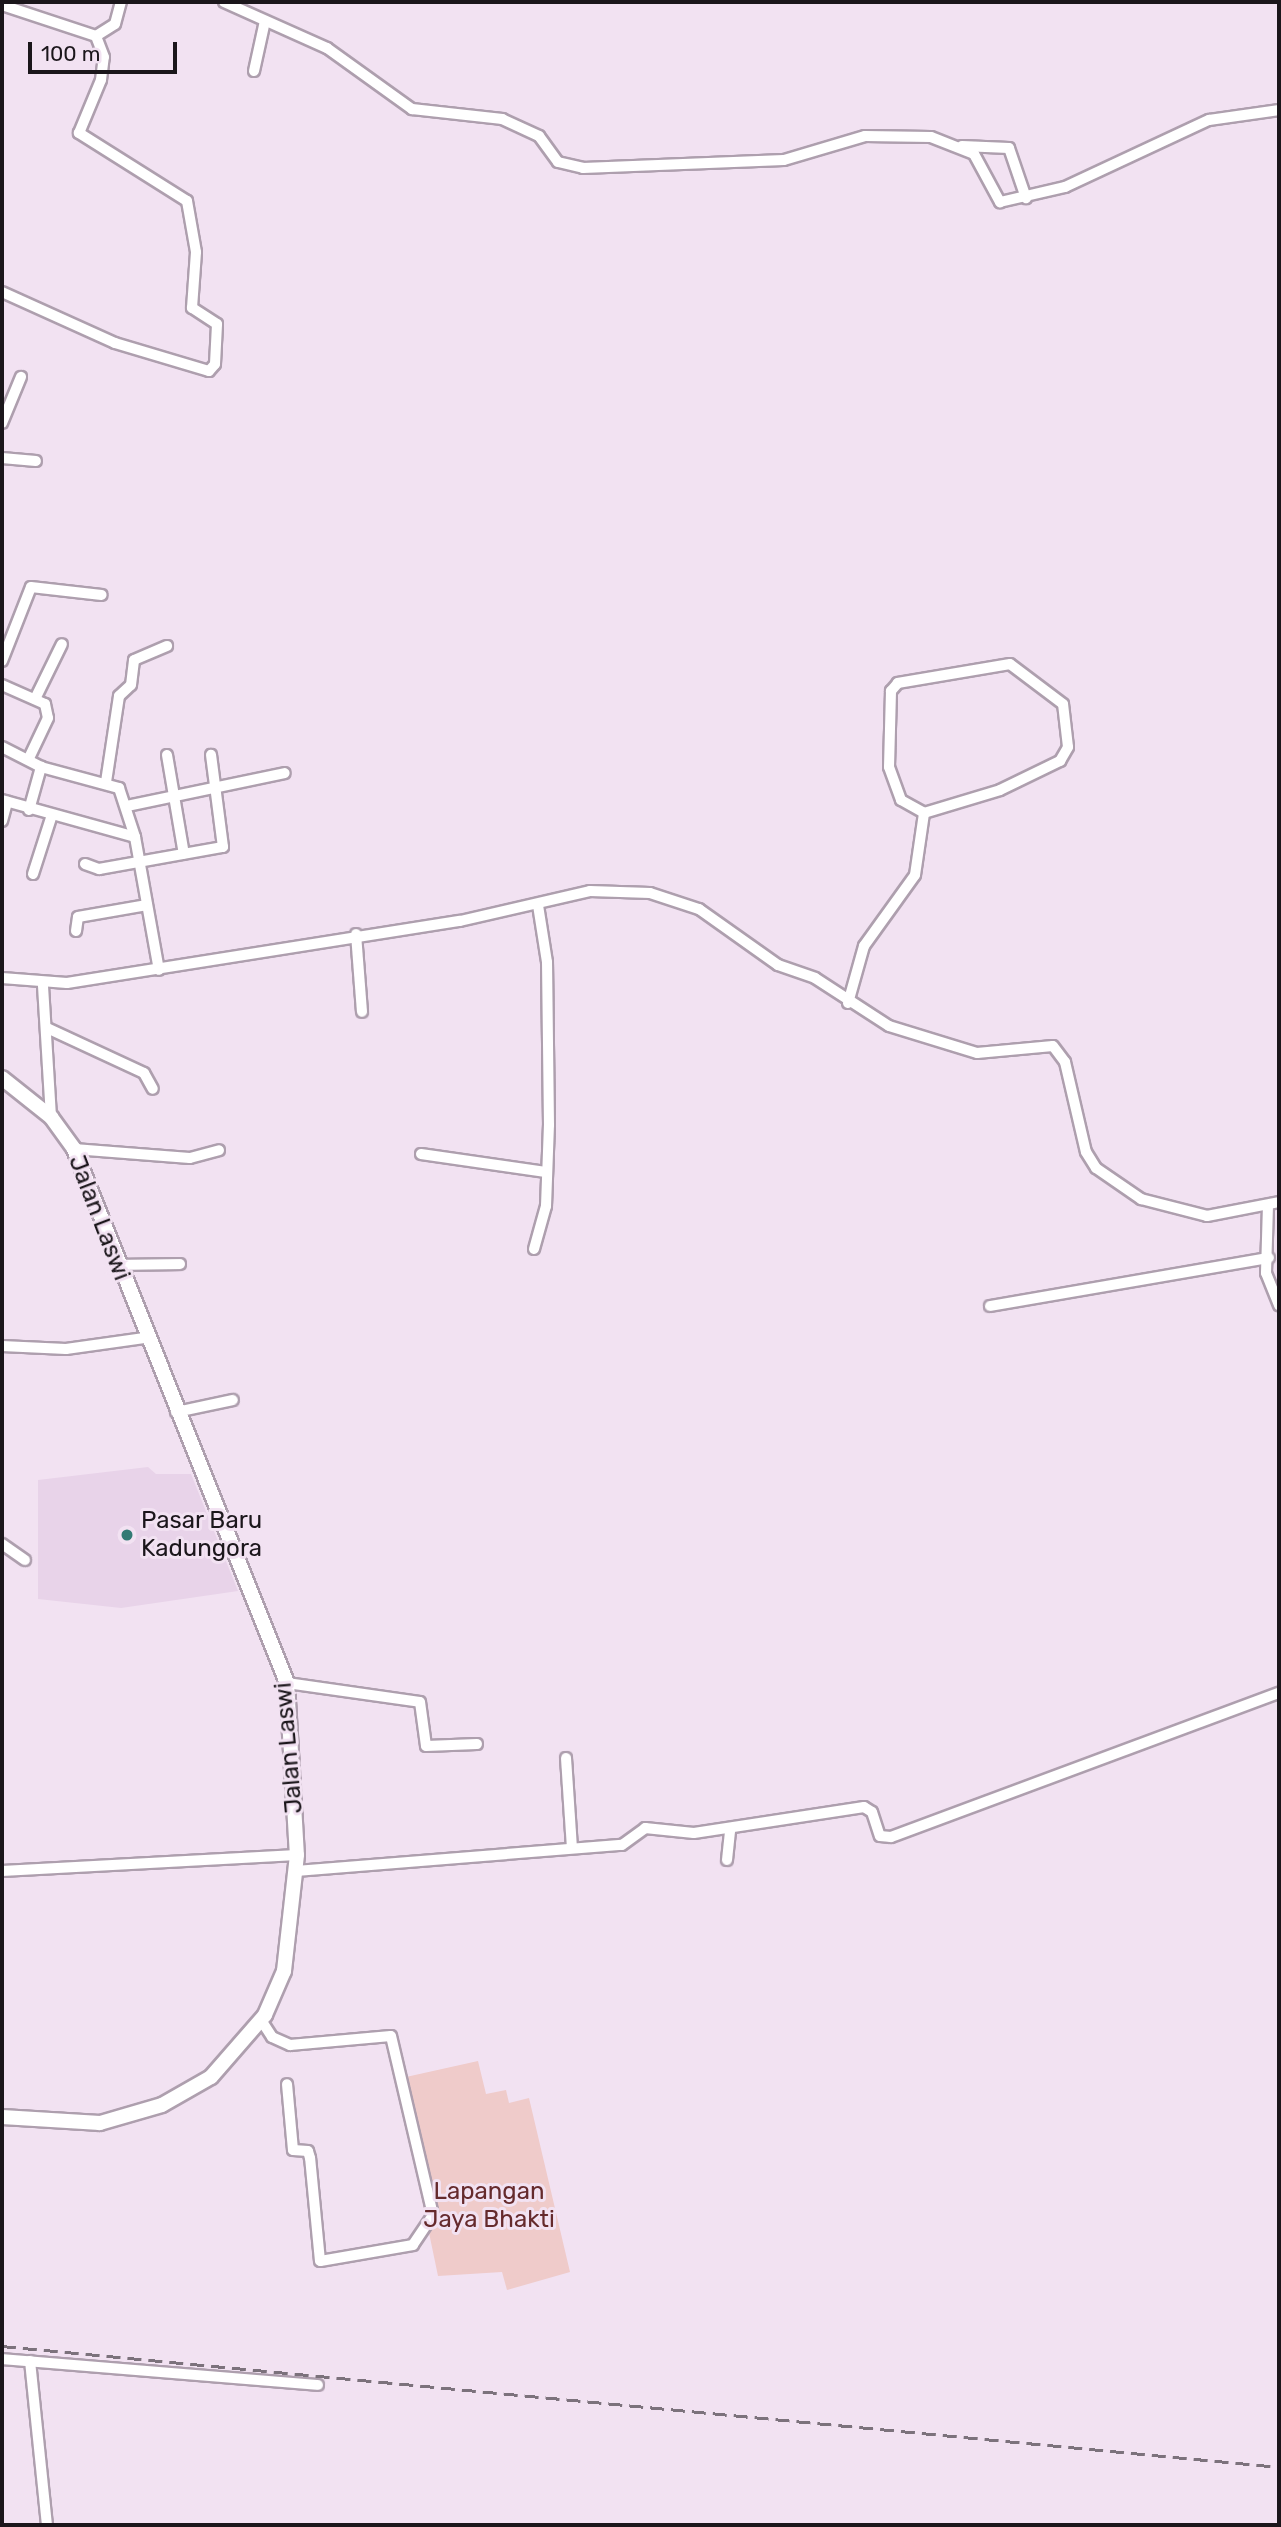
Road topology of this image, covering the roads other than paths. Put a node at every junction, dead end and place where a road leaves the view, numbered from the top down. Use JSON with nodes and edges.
{"nodes":[{"id":1,"x":121,"y":2,"type":"edge"},
{"id":2,"x":224,"y":2,"type":"edge"},
{"id":3,"x":2,"y":5,"type":"edge"},
{"id":4,"x":265,"y":21,"type":"junction"},
{"id":5,"x":96,"y":36,"type":"junction"},
{"id":6,"x":254,"y":71,"type":"dead end"},
{"id":7,"x":1279,"y":110,"type":"edge"},
{"id":8,"x":962,"y":146,"type":"junction"},
{"id":9,"x":1026,"y":198,"type":"junction"},
{"id":10,"x":2,"y":292,"type":"edge"},
{"id":11,"x":21,"y":377,"type":"dead end"},
{"id":12,"x":2,"y":424,"type":"edge"},
{"id":13,"x":2,"y":458,"type":"edge"},
{"id":14,"x":36,"y":461,"type":"dead end"},
{"id":15,"x":102,"y":595,"type":"dead end"},
{"id":16,"x":62,"y":644,"type":"dead end"},
{"id":17,"x":167,"y":646,"type":"dead end"},
{"id":18,"x":2,"y":661,"type":"edge"},
{"id":19,"x":2,"y":685,"type":"edge"},
{"id":20,"x":35,"y":699,"type":"junction"},
{"id":21,"x":2,"y":747,"type":"edge"},
{"id":22,"x":167,"y":755,"type":"dead end"},
{"id":23,"x":211,"y":755,"type":"dead end"},
{"id":24,"x":29,"y":758,"type":"junction"},
{"id":25,"x":41,"y":767,"type":"junction"},
{"id":26,"x":285,"y":773,"type":"dead end"},
{"id":27,"x":106,"y":782,"type":"junction"},
{"id":28,"x":218,"y":787,"type":"junction"},
{"id":29,"x":173,"y":796,"type":"junction"},
{"id":30,"x":4,"y":801,"type":"edge"},
{"id":31,"x":127,"y":806,"type":"junction"},
{"id":32,"x":29,"y":810,"type":"junction"},
{"id":33,"x":924,"y":813,"type":"junction"},
{"id":34,"x":51,"y":818,"type":"junction"},
{"id":35,"x":2,"y":821,"type":"edge"},
{"id":36,"x":135,"y":837,"type":"junction"},
{"id":37,"x":184,"y":854,"type":"junction"},
{"id":38,"x":139,"y":862,"type":"junction"},
{"id":39,"x":85,"y":864,"type":"dead end"},
{"id":40,"x":33,"y":874,"type":"dead end"},
{"id":41,"x":147,"y":905,"type":"junction"},
{"id":42,"x":538,"y":905,"type":"junction"},
{"id":43,"x":76,"y":931,"type":"dead end"},
{"id":44,"x":356,"y":934,"type":"junction"},
{"id":45,"x":159,"y":970,"type":"junction"},
{"id":46,"x":2,"y":978,"type":"edge"},
{"id":47,"x":43,"y":986,"type":"junction"},
{"id":48,"x":848,"y":1003,"type":"junction"},
{"id":49,"x":362,"y":1012,"type":"dead end"},
{"id":50,"x":47,"y":1028,"type":"junction"},
{"id":51,"x":2,"y":1078,"type":"edge"},
{"id":52,"x":8,"y":1089,"type":"edge"},
{"id":53,"x":153,"y":1089,"type":"dead end"},
{"id":54,"x":51,"y":1117,"type":"junction"},
{"id":55,"x":74,"y":1149,"type":"junction"},
{"id":56,"x":219,"y":1150,"type":"dead end"},
{"id":57,"x":421,"y":1154,"type":"dead end"},
{"id":58,"x":546,"y":1172,"type":"junction"},
{"id":59,"x":1274,"y":1203,"type":"edge"},
{"id":60,"x":534,"y":1250,"type":"dead end"},
{"id":61,"x":1269,"y":1258,"type":"junction"},
{"id":62,"x":180,"y":1264,"type":"dead end"},
{"id":63,"x":118,"y":1265,"type":"junction"},
{"id":64,"x":1279,"y":1305,"type":"edge"},
{"id":65,"x":990,"y":1306,"type":"dead end"},
{"id":66,"x":144,"y":1338,"type":"junction"},
{"id":67,"x":2,"y":1346,"type":"edge"},
{"id":68,"x":233,"y":1400,"type":"dead end"},
{"id":69,"x":176,"y":1412,"type":"junction"},
{"id":70,"x":2,"y":1544,"type":"edge"},
{"id":71,"x":25,"y":1560,"type":"dead end"},
{"id":72,"x":287,"y":1683,"type":"junction"},
{"id":73,"x":1279,"y":1693,"type":"edge"},
{"id":74,"x":477,"y":1744,"type":"dead end"},
{"id":75,"x":566,"y":1758,"type":"dead end"},
{"id":76,"x":730,"y":1829,"type":"junction"},
{"id":77,"x":572,"y":1848,"type":"junction"},
{"id":78,"x":297,"y":1855,"type":"junction"},
{"id":79,"x":727,"y":1860,"type":"dead end"},
{"id":80,"x":2,"y":1871,"type":"edge"},
{"id":81,"x":296,"y":1871,"type":"junction"},
{"id":82,"x":261,"y":2020,"type":"junction"},
{"id":83,"x":287,"y":2084,"type":"dead end"},
{"id":84,"x":2,"y":2117,"type":"edge"},
{"id":85,"x":2,"y":2359,"type":"edge"},
{"id":86,"x":30,"y":2361,"type":"junction"},
{"id":87,"x":318,"y":2385,"type":"dead end"},
{"id":88,"x":47,"y":2525,"type":"edge"}],
"edges":[{"from":1,"to":5,"type":"street"},
{"from":2,"to":4,"type":"street"},
{"from":3,"to":5,"type":"street"},
{"from":4,"to":6,"type":"street"},
{"from":4,"to":8,"type":"street"},
{"from":5,"to":10,"type":"street"},
{"from":7,"to":9,"type":"street"},
{"from":8,"to":9,"type":"street"},
{"from":8,"to":9,"type":"street"},
{"from":11,"to":12,"type":"street"},
{"from":13,"to":14,"type":"street"},
{"from":15,"to":18,"type":"street"},
{"from":16,"to":20,"type":"street"},
{"from":17,"to":27,"type":"street"},
{"from":19,"to":20,"type":"street"},
{"from":20,"to":24,"type":"street"},
{"from":21,"to":24,"type":"street"},
{"from":22,"to":29,"type":"street"},
{"from":23,"to":28,"type":"street"},
{"from":24,"to":25,"type":"street"},
{"from":25,"to":27,"type":"street"},
{"from":25,"to":32,"type":"street"},
{"from":26,"to":28,"type":"street"},
{"from":27,"to":31,"type":"street"},
{"from":28,"to":29,"type":"street"},
{"from":28,"to":37,"type":"street"},
{"from":29,"to":31,"type":"street"},
{"from":29,"to":37,"type":"street"},
{"from":30,"to":32,"type":"street"},
{"from":30,"to":35,"type":"street"},
{"from":31,"to":36,"type":"street"},
{"from":32,"to":34,"type":"street"},
{"from":33,"to":33,"type":"street"},
{"from":33,"to":48,"type":"street"},
{"from":34,"to":36,"type":"street"},
{"from":34,"to":40,"type":"street"},
{"from":36,"to":38,"type":"street"},
{"from":37,"to":38,"type":"street"},
{"from":38,"to":39,"type":"street"},
{"from":38,"to":41,"type":"street"},
{"from":41,"to":43,"type":"street"},
{"from":41,"to":45,"type":"street"},
{"from":42,"to":44,"type":"street"},
{"from":42,"to":48,"type":"street"},
{"from":42,"to":58,"type":"street"},
{"from":44,"to":45,"type":"street"},
{"from":44,"to":49,"type":"street"},
{"from":45,"to":47,"type":"street"},
{"from":46,"to":47,"type":"street"},
{"from":47,"to":50,"type":"street"},
{"from":48,"to":59,"type":"street"},
{"from":50,"to":53,"type":"street"},
{"from":50,"to":54,"type":"street"},
{"from":51,"to":52,"type":"street","name":"Jalan Laswi"},
{"from":52,"to":54,"type":"street","name":"Jalan Laswi"},
{"from":54,"to":55,"type":"street","name":"Jalan Laswi"},
{"from":55,"to":56,"type":"street"},
{"from":55,"to":63,"type":"street","name":"Jalan Laswi"},
{"from":57,"to":58,"type":"street"},
{"from":58,"to":60,"type":"street"},
{"from":59,"to":61,"type":"street"},
{"from":61,"to":64,"type":"street"},
{"from":61,"to":65,"type":"street"},
{"from":62,"to":63,"type":"street"},
{"from":63,"to":66,"type":"street","name":"Jalan Laswi"},
{"from":66,"to":67,"type":"street"},
{"from":66,"to":69,"type":"street","name":"Jalan Laswi"},
{"from":68,"to":69,"type":"street"},
{"from":69,"to":72,"type":"street","name":"Jalan Laswi"},
{"from":70,"to":71,"type":"street"},
{"from":72,"to":74,"type":"street"},
{"from":72,"to":78,"type":"street","name":"Jalan Laswi"},
{"from":73,"to":76,"type":"street"},
{"from":75,"to":77,"type":"street"},
{"from":76,"to":77,"type":"street"},
{"from":76,"to":79,"type":"street"},
{"from":77,"to":81,"type":"street"},
{"from":78,"to":80,"type":"street"},
{"from":78,"to":81,"type":"street","name":"Jalan Laswi"},
{"from":81,"to":82,"type":"street","name":"Jalan Laswi"},
{"from":82,"to":83,"type":"street"},
{"from":82,"to":84,"type":"street","name":"Jalan Laswi"},
{"from":85,"to":86,"type":"street"},
{"from":86,"to":87,"type":"street"},
{"from":86,"to":88,"type":"street"}]}
